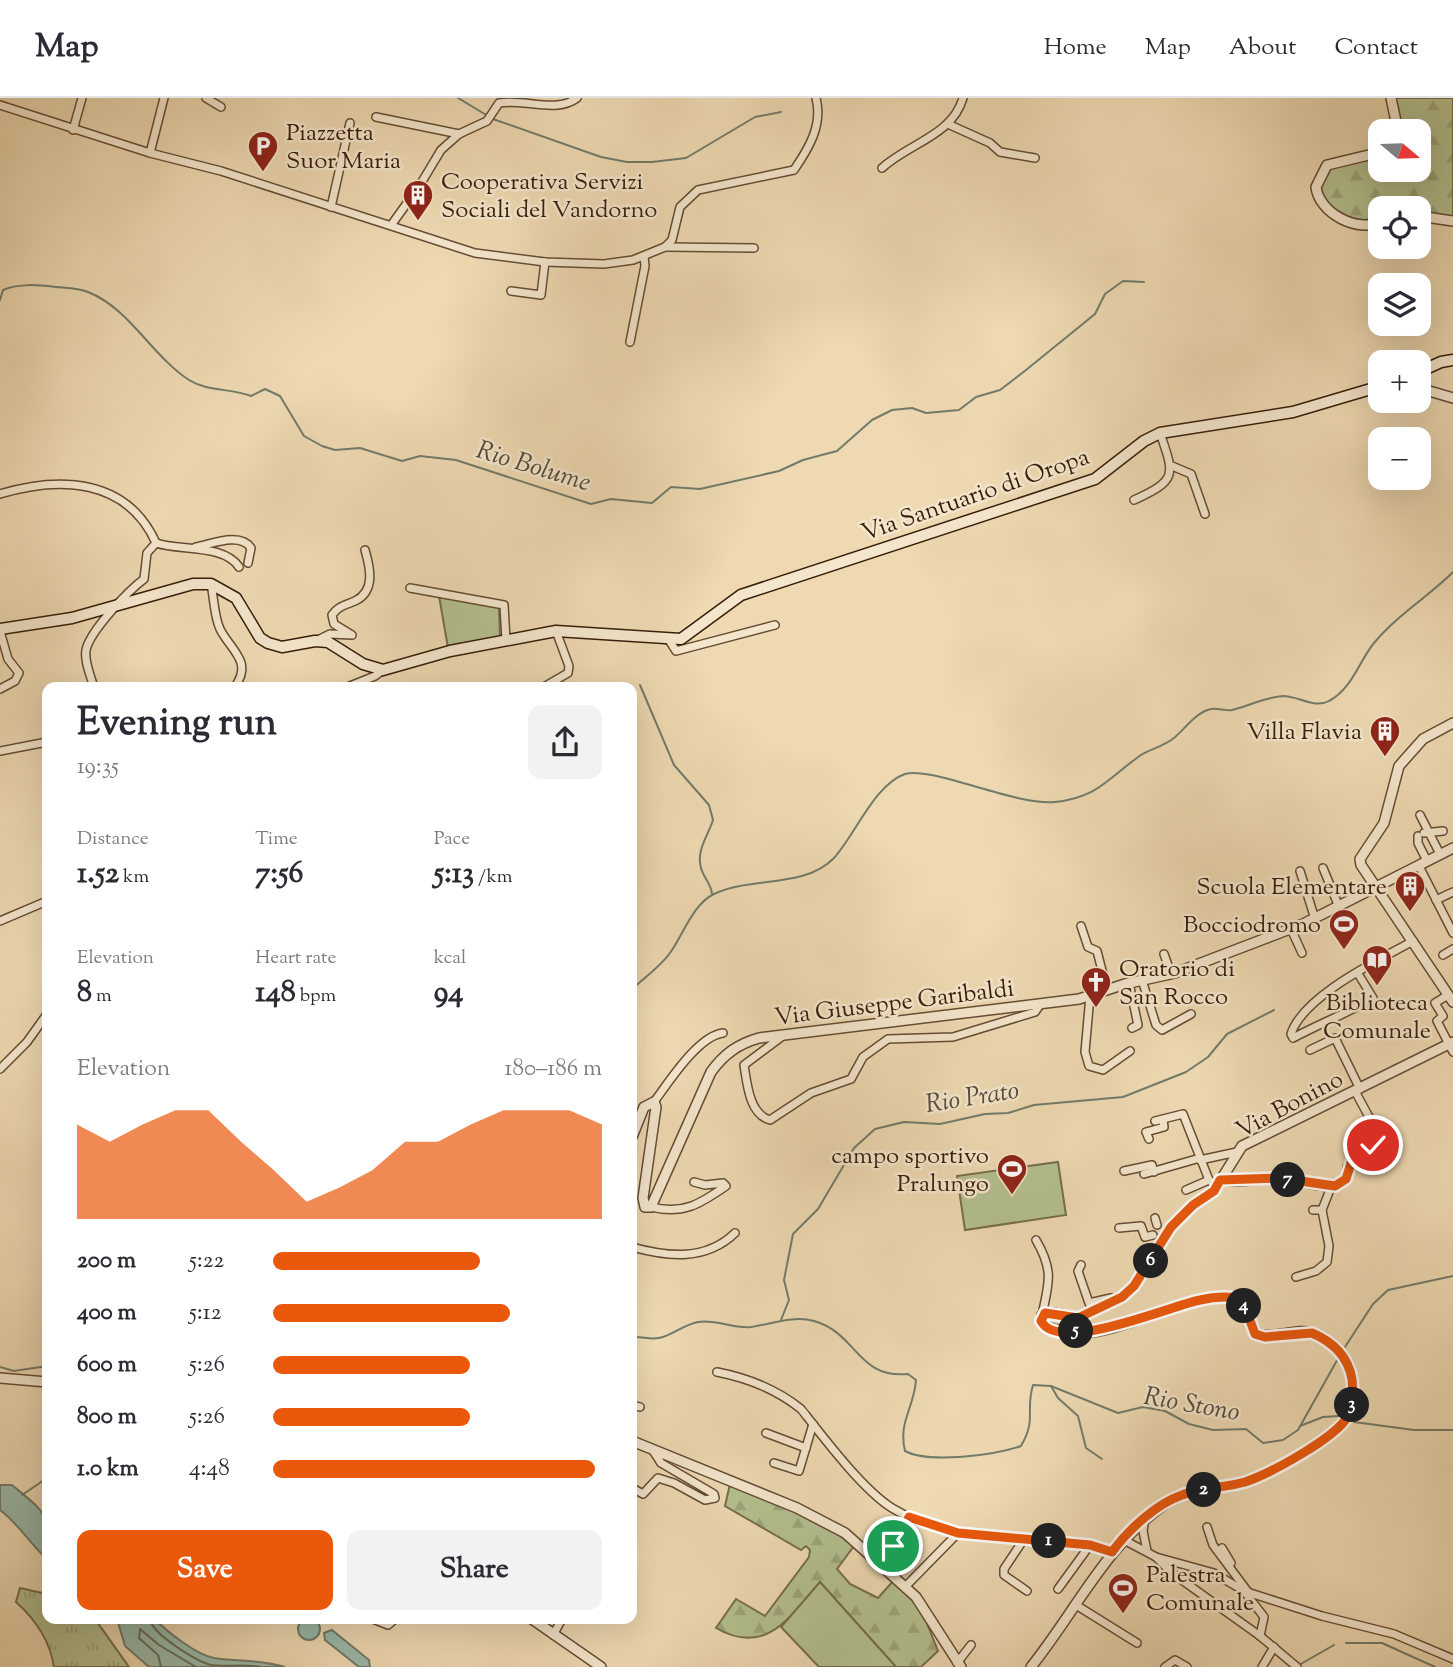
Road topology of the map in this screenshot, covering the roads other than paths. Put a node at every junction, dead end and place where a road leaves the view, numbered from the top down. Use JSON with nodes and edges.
{"nodes":[{"id":1,"x":82,"y":98,"type":"edge"},
{"id":2,"x":164,"y":98,"type":"edge"},
{"id":3,"x":206,"y":98,"type":"edge"},
{"id":4,"x":491,"y":98,"type":"edge"},
{"id":5,"x":577,"y":98,"type":"edge"},
{"id":6,"x":816,"y":98,"type":"edge"},
{"id":7,"x":963,"y":98,"type":"edge"},
{"id":8,"x":1391,"y":98,"type":"edge"},
{"id":9,"x":2,"y":106,"type":"edge"},
{"id":10,"x":221,"y":107,"type":"dead end"},
{"id":11,"x":494,"y":110,"type":"junction"},
{"id":12,"x":0,"y":117,"type":"edge"},
{"id":13,"x":376,"y":117,"type":"dead end"},
{"id":14,"x":1395,"y":119,"type":"edge"},
{"id":15,"x":350,"y":123,"type":"dead end"},
{"id":16,"x":950,"y":125,"type":"junction"},
{"id":17,"x":73,"y":130,"type":"junction"},
{"id":18,"x":459,"y":134,"type":"junction"},
{"id":19,"x":150,"y":153,"type":"junction"},
{"id":20,"x":1368,"y":155,"type":"edge"},
{"id":21,"x":1035,"y":158,"type":"dead end"},
{"id":22,"x":882,"y":168,"type":"dead end"},
{"id":23,"x":331,"y":207,"type":"junction"},
{"id":24,"x":1431,"y":218,"type":"edge"},
{"id":25,"x":1453,"y":221,"type":"edge"},
{"id":26,"x":392,"y":224,"type":"junction"},
{"id":27,"x":1368,"y":227,"type":"edge"},
{"id":28,"x":665,"y":247,"type":"junction"},
{"id":29,"x":754,"y":248,"type":"dead end"},
{"id":30,"x":644,"y":256,"type":"junction"},
{"id":31,"x":545,"y":262,"type":"junction"},
{"id":32,"x":511,"y":291,"type":"dead end"},
{"id":33,"x":630,"y":342,"type":"dead end"},
{"id":34,"x":1453,"y":360,"type":"edge"},
{"id":35,"x":1431,"y":367,"type":"edge"},
{"id":36,"x":1368,"y":390,"type":"edge"},
{"id":37,"x":1431,"y":392,"type":"edge"},
{"id":38,"x":1453,"y":398,"type":"edge"},
{"id":39,"x":1160,"y":433,"type":"junction"},
{"id":40,"x":1172,"y":466,"type":"junction"},
{"id":41,"x":0,"y":494,"type":"edge"},
{"id":42,"x":1134,"y":500,"type":"dead end"},
{"id":43,"x":1205,"y":514,"type":"dead end"},
{"id":44,"x":156,"y":543,"type":"junction"},
{"id":45,"x":185,"y":548,"type":"junction"},
{"id":46,"x":365,"y":550,"type":"dead end"},
{"id":47,"x":248,"y":563,"type":"dead end"},
{"id":48,"x":239,"y":567,"type":"dead end"},
{"id":49,"x":211,"y":584,"type":"junction"},
{"id":50,"x":410,"y":588,"type":"dead end"},
{"id":51,"x":111,"y":609,"type":"junction"},
{"id":52,"x":775,"y":625,"type":"dead end"},
{"id":53,"x":2,"y":629,"type":"edge"},
{"id":54,"x":556,"y":631,"type":"junction"},
{"id":55,"x":506,"y":640,"type":"junction"},
{"id":56,"x":669,"y":640,"type":"junction"},
{"id":57,"x":316,"y":641,"type":"junction"},
{"id":58,"x":383,"y":670,"type":"junction"},
{"id":59,"x":93,"y":682,"type":"edge"},
{"id":60,"x":238,"y":682,"type":"edge"},
{"id":61,"x":360,"y":682,"type":"edge"},
{"id":62,"x":552,"y":682,"type":"edge"},
{"id":63,"x":0,"y":689,"type":"edge"},
{"id":64,"x":1453,"y":723,"type":"edge"},
{"id":65,"x":42,"y":743,"type":"edge"},
{"id":66,"x":0,"y":751,"type":"edge"},
{"id":67,"x":1420,"y":815,"type":"dead end"},
{"id":68,"x":1443,"y":831,"type":"dead end"},
{"id":69,"x":1423,"y":834,"type":"junction"},
{"id":70,"x":1453,"y":848,"type":"edge"},
{"id":71,"x":1440,"y":854,"type":"junction"},
{"id":72,"x":1423,"y":863,"type":"junction"},
{"id":73,"x":1323,"y":868,"type":"dead end"},
{"id":74,"x":1300,"y":871,"type":"dead end"},
{"id":75,"x":1376,"y":887,"type":"junction"},
{"id":76,"x":1453,"y":892,"type":"edge"},
{"id":77,"x":1436,"y":900,"type":"junction"},
{"id":78,"x":42,"y":903,"type":"edge"},
{"id":79,"x":1339,"y":907,"type":"junction"},
{"id":80,"x":1315,"y":919,"type":"junction"},
{"id":81,"x":0,"y":922,"type":"edge"},
{"id":82,"x":1081,"y":926,"type":"dead end"},
{"id":83,"x":1291,"y":929,"type":"junction"},
{"id":84,"x":1452,"y":932,"type":"edge"},
{"id":85,"x":1413,"y":942,"type":"junction"},
{"id":86,"x":1453,"y":949,"type":"edge"},
{"id":87,"x":1302,"y":953,"type":"dead end"},
{"id":88,"x":1164,"y":954,"type":"dead end"},
{"id":89,"x":1443,"y":955,"type":"dead end"},
{"id":90,"x":1357,"y":972,"type":"junction"},
{"id":91,"x":1171,"y":974,"type":"junction"},
{"id":92,"x":1142,"y":980,"type":"junction"},
{"id":93,"x":1129,"y":983,"type":"junction"},
{"id":94,"x":1107,"y":990,"type":"junction"},
{"id":95,"x":1090,"y":996,"type":"junction"},
{"id":96,"x":1451,"y":999,"type":"edge"},
{"id":97,"x":1040,"y":1004,"type":"junction"},
{"id":98,"x":1191,"y":1014,"type":"dead end"},
{"id":99,"x":42,"y":1021,"type":"edge"},
{"id":100,"x":1132,"y":1028,"type":"dead end"},
{"id":101,"x":723,"y":1033,"type":"dead end"},
{"id":102,"x":784,"y":1035,"type":"junction"},
{"id":103,"x":1451,"y":1046,"type":"edge"},
{"id":104,"x":1310,"y":1050,"type":"dead end"},
{"id":105,"x":1130,"y":1051,"type":"dead end"},
{"id":106,"x":0,"y":1069,"type":"edge"},
{"id":107,"x":1357,"y":1090,"type":"junction"},
{"id":108,"x":654,"y":1102,"type":"junction"},
{"id":109,"x":637,"y":1124,"type":"edge"},
{"id":110,"x":1149,"y":1139,"type":"dead end"},
{"id":111,"x":1237,"y":1152,"type":"junction"},
{"id":112,"x":1200,"y":1159,"type":"junction"},
{"id":113,"x":1124,"y":1171,"type":"dead end"},
{"id":114,"x":1154,"y":1172,"type":"junction"},
{"id":115,"x":1143,"y":1174,"type":"dead end"},
{"id":116,"x":694,"y":1182,"type":"dead end"},
{"id":117,"x":1215,"y":1182,"type":"junction"},
{"id":118,"x":1331,"y":1187,"type":"junction"},
{"id":119,"x":1186,"y":1190,"type":"dead end"},
{"id":120,"x":651,"y":1208,"type":"junction"},
{"id":121,"x":1313,"y":1210,"type":"dead end"},
{"id":122,"x":1322,"y":1210,"type":"junction"},
{"id":123,"x":1119,"y":1228,"type":"dead end"},
{"id":124,"x":1158,"y":1229,"type":"junction"},
{"id":125,"x":735,"y":1233,"type":"dead end"},
{"id":126,"x":1036,"y":1240,"type":"dead end"},
{"id":127,"x":637,"y":1248,"type":"edge"},
{"id":128,"x":1081,"y":1265,"type":"dead end"},
{"id":129,"x":1296,"y":1277,"type":"dead end"},
{"id":130,"x":1115,"y":1301,"type":"junction"},
{"id":131,"x":1042,"y":1315,"type":"junction"},
{"id":132,"x":717,"y":1372,"type":"dead end"},
{"id":133,"x":0,"y":1378,"type":"edge"},
{"id":134,"x":42,"y":1382,"type":"edge"},
{"id":135,"x":813,"y":1424,"type":"junction"},
{"id":136,"x":766,"y":1433,"type":"dead end"},
{"id":137,"x":637,"y":1443,"type":"edge"},
{"id":138,"x":652,"y":1448,"type":"junction"},
{"id":139,"x":807,"y":1448,"type":"junction"},
{"id":140,"x":774,"y":1463,"type":"dead end"},
{"id":141,"x":637,"y":1491,"type":"edge"},
{"id":142,"x":909,"y":1517,"type":"junction"},
{"id":143,"x":1145,"y":1519,"type":"junction"},
{"id":144,"x":1207,"y":1527,"type":"dead end"},
{"id":145,"x":958,"y":1533,"type":"junction"},
{"id":146,"x":1024,"y":1539,"type":"junction"},
{"id":147,"x":1122,"y":1539,"type":"junction"},
{"id":148,"x":1090,"y":1545,"type":"junction"},
{"id":149,"x":893,"y":1546,"type":"dead end"},
{"id":150,"x":1223,"y":1548,"type":"dead end"},
{"id":151,"x":1112,"y":1552,"type":"junction"},
{"id":152,"x":1147,"y":1552,"type":"junction"},
{"id":153,"x":1156,"y":1557,"type":"junction"},
{"id":154,"x":1234,"y":1570,"type":"junction"},
{"id":155,"x":906,"y":1586,"type":"junction"},
{"id":156,"x":1058,"y":1589,"type":"dead end"},
{"id":157,"x":1027,"y":1591,"type":"dead end"},
{"id":158,"x":1246,"y":1592,"type":"junction"},
{"id":159,"x":1076,"y":1605,"type":"junction"},
{"id":160,"x":539,"y":1624,"type":"edge"},
{"id":161,"x":559,"y":1624,"type":"edge"},
{"id":162,"x":553,"y":1635,"type":"junction"},
{"id":163,"x":1260,"y":1636,"type":"junction"},
{"id":164,"x":1138,"y":1643,"type":"dead end"},
{"id":165,"x":971,"y":1645,"type":"dead end"},
{"id":166,"x":1274,"y":1647,"type":"junction"},
{"id":167,"x":1453,"y":1659,"type":"edge"},
{"id":168,"x":959,"y":1665,"type":"edge"},
{"id":169,"x":601,"y":1667,"type":"edge"},
{"id":170,"x":1031,"y":1667,"type":"edge"},
{"id":171,"x":1165,"y":1667,"type":"edge"},
{"id":172,"x":1187,"y":1667,"type":"edge"},
{"id":173,"x":1262,"y":1667,"type":"edge"},
{"id":174,"x":1297,"y":1667,"type":"edge"}],
"edges":[{"from":1,"to":17,"type":"street"},
{"from":2,"to":19,"type":"street"},
{"from":3,"to":10,"type":"street"},
{"from":4,"to":11,"type":"street"},
{"from":5,"to":11,"type":"street"},
{"from":6,"to":28,"type":"street"},
{"from":7,"to":16,"type":"street"},
{"from":8,"to":14,"type":"street"},
{"from":9,"to":12,"type":"street"},
{"from":9,"to":17,"type":"street"},
{"from":11,"to":18,"type":"street"},
{"from":13,"to":18,"type":"street"},
{"from":15,"to":23,"type":"street"},
{"from":16,"to":21,"type":"street"},
{"from":16,"to":22,"type":"street"},
{"from":17,"to":19,"type":"street"},
{"from":18,"to":26,"type":"street"},
{"from":19,"to":23,"type":"street"},
{"from":20,"to":27,"type":"street"},
{"from":23,"to":26,"type":"street"},
{"from":24,"to":25,"type":"street"},
{"from":26,"to":31,"type":"street"},
{"from":28,"to":29,"type":"street"},
{"from":28,"to":30,"type":"street"},
{"from":30,"to":31,"type":"street"},
{"from":30,"to":33,"type":"street"},
{"from":31,"to":32,"type":"street"},
{"from":34,"to":35,"type":"main road"},
{"from":36,"to":39,"type":"main road","name":"Via Santuario di Oropa"},
{"from":37,"to":38,"type":"street"},
{"from":39,"to":40,"type":"street"},
{"from":39,"to":56,"type":"main road","name":"Via Santuario di Oropa"},
{"from":40,"to":42,"type":"street"},
{"from":40,"to":43,"type":"street"},
{"from":41,"to":44,"type":"street"},
{"from":44,"to":45,"type":"street"},
{"from":44,"to":51,"type":"street"},
{"from":45,"to":47,"type":"street"},
{"from":45,"to":48,"type":"street"},
{"from":46,"to":57,"type":"street"},
{"from":49,"to":51,"type":"main road"},
{"from":49,"to":57,"type":"main road"},
{"from":49,"to":60,"type":"street"},
{"from":50,"to":55,"type":"street"},
{"from":51,"to":53,"type":"main road"},
{"from":51,"to":59,"type":"street"},
{"from":52,"to":56,"type":"street"},
{"from":53,"to":63,"type":"street"},
{"from":54,"to":55,"type":"main road"},
{"from":54,"to":56,"type":"main road"},
{"from":54,"to":62,"type":"street"},
{"from":55,"to":58,"type":"main road"},
{"from":57,"to":58,"type":"main road"},
{"from":58,"to":61,"type":"street"},
{"from":64,"to":75,"type":"street"},
{"from":65,"to":66,"type":"street"},
{"from":67,"to":69,"type":"street"},
{"from":68,"to":69,"type":"street"},
{"from":69,"to":71,"type":"street"},
{"from":69,"to":72,"type":"street"},
{"from":70,"to":71,"type":"street","name":"Via Giuseppe Garibaldi"},
{"from":71,"to":72,"type":"street","name":"Via Giuseppe Garibaldi"},
{"from":72,"to":75,"type":"street","name":"Via Giuseppe Garibaldi"},
{"from":72,"to":77,"type":"street"},
{"from":73,"to":79,"type":"street"},
{"from":74,"to":80,"type":"street"},
{"from":75,"to":79,"type":"street","name":"Via Giuseppe Garibaldi"},
{"from":75,"to":85,"type":"street"},
{"from":76,"to":77,"type":"street"},
{"from":77,"to":84,"type":"street"},
{"from":78,"to":81,"type":"street"},
{"from":79,"to":80,"type":"street","name":"Via Giuseppe Garibaldi"},
{"from":80,"to":83,"type":"street","name":"Via Giuseppe Garibaldi"},
{"from":82,"to":94,"type":"street"},
{"from":83,"to":87,"type":"street"},
{"from":83,"to":91,"type":"street","name":"Via Giuseppe Garibaldi"},
{"from":85,"to":90,"type":"street"},
{"from":85,"to":96,"type":"street"},
{"from":86,"to":89,"type":"street"},
{"from":88,"to":91,"type":"street"},
{"from":90,"to":90,"type":"street"},
{"from":91,"to":92,"type":"street","name":"Via Giuseppe Garibaldi"},
{"from":92,"to":93,"type":"street","name":"Via Giuseppe Garibaldi"},
{"from":92,"to":98,"type":"street"},
{"from":93,"to":94,"type":"street","name":"Via Giuseppe Garibaldi"},
{"from":93,"to":100,"type":"street"},
{"from":94,"to":95,"type":"street","name":"Via Giuseppe Garibaldi"},
{"from":95,"to":97,"type":"street","name":"Via Giuseppe Garibaldi"},
{"from":95,"to":105,"type":"street"},
{"from":96,"to":103,"type":"street"},
{"from":97,"to":102,"type":"street","name":"Via Giuseppe Garibaldi"},
{"from":97,"to":102,"type":"street"},
{"from":99,"to":106,"type":"street"},
{"from":101,"to":108,"type":"street"},
{"from":102,"to":120,"type":"street","name":"Via Giuseppe Garibaldi"},
{"from":103,"to":107,"type":"street","name":"Via Bonino"},
{"from":104,"to":107,"type":"street"},
{"from":107,"to":111,"type":"street","name":"Via Bonino"},
{"from":107,"to":118,"type":"street"},
{"from":108,"to":109,"type":"street"},
{"from":108,"to":120,"type":"street"},
{"from":110,"to":112,"type":"street"},
{"from":111,"to":112,"type":"street"},
{"from":111,"to":117,"type":"street","name":"Via Bonino"},
{"from":112,"to":114,"type":"street"},
{"from":112,"to":117,"type":"street"},
{"from":113,"to":114,"type":"street"},
{"from":114,"to":115,"type":"street"},
{"from":116,"to":120,"type":"street"},
{"from":117,"to":118,"type":"street"},
{"from":117,"to":119,"type":"street"},
{"from":117,"to":124,"type":"street","name":"Via Bonino"},
{"from":118,"to":122,"type":"street"},
{"from":121,"to":122,"type":"street"},
{"from":122,"to":129,"type":"street"},
{"from":123,"to":124,"type":"street"},
{"from":124,"to":130,"type":"street","name":"Via Bonino"},
{"from":125,"to":127,"type":"street"},
{"from":126,"to":131,"type":"street"},
{"from":128,"to":130,"type":"street"},
{"from":130,"to":131,"type":"street","name":"Via Bonino"},
{"from":131,"to":143,"type":"street"},
{"from":132,"to":135,"type":"street"},
{"from":133,"to":134,"type":"street"},
{"from":135,"to":139,"type":"street"},
{"from":135,"to":142,"type":"street"},
{"from":136,"to":139,"type":"street"},
{"from":137,"to":138,"type":"street"},
{"from":138,"to":141,"type":"street"},
{"from":138,"to":155,"type":"street"},
{"from":139,"to":140,"type":"street"},
{"from":142,"to":145,"type":"street"},
{"from":142,"to":149,"type":"street"},
{"from":143,"to":147,"type":"street"},
{"from":143,"to":152,"type":"street"},
{"from":144,"to":154,"type":"street"},
{"from":145,"to":146,"type":"street"},
{"from":145,"to":155,"type":"street"},
{"from":146,"to":148,"type":"street"},
{"from":146,"to":157,"type":"street"},
{"from":147,"to":151,"type":"street"},
{"from":147,"to":152,"type":"street"},
{"from":148,"to":151,"type":"street"},
{"from":148,"to":156,"type":"street"},
{"from":150,"to":154,"type":"street"},
{"from":151,"to":159,"type":"street"},
{"from":152,"to":153,"type":"street"},
{"from":153,"to":158,"type":"street"},
{"from":153,"to":163,"type":"street"},
{"from":154,"to":158,"type":"street"},
{"from":155,"to":168,"type":"street"},
{"from":158,"to":163,"type":"street"},
{"from":158,"to":167,"type":"street"},
{"from":159,"to":164,"type":"street"},
{"from":159,"to":170,"type":"street"},
{"from":160,"to":162,"type":"street"},
{"from":161,"to":162,"type":"street"},
{"from":162,"to":169,"type":"street"},
{"from":163,"to":166,"type":"street"},
{"from":165,"to":168,"type":"street"},
{"from":166,"to":173,"type":"street"},
{"from":166,"to":174,"type":"street"},
{"from":171,"to":172,"type":"street"}]}
